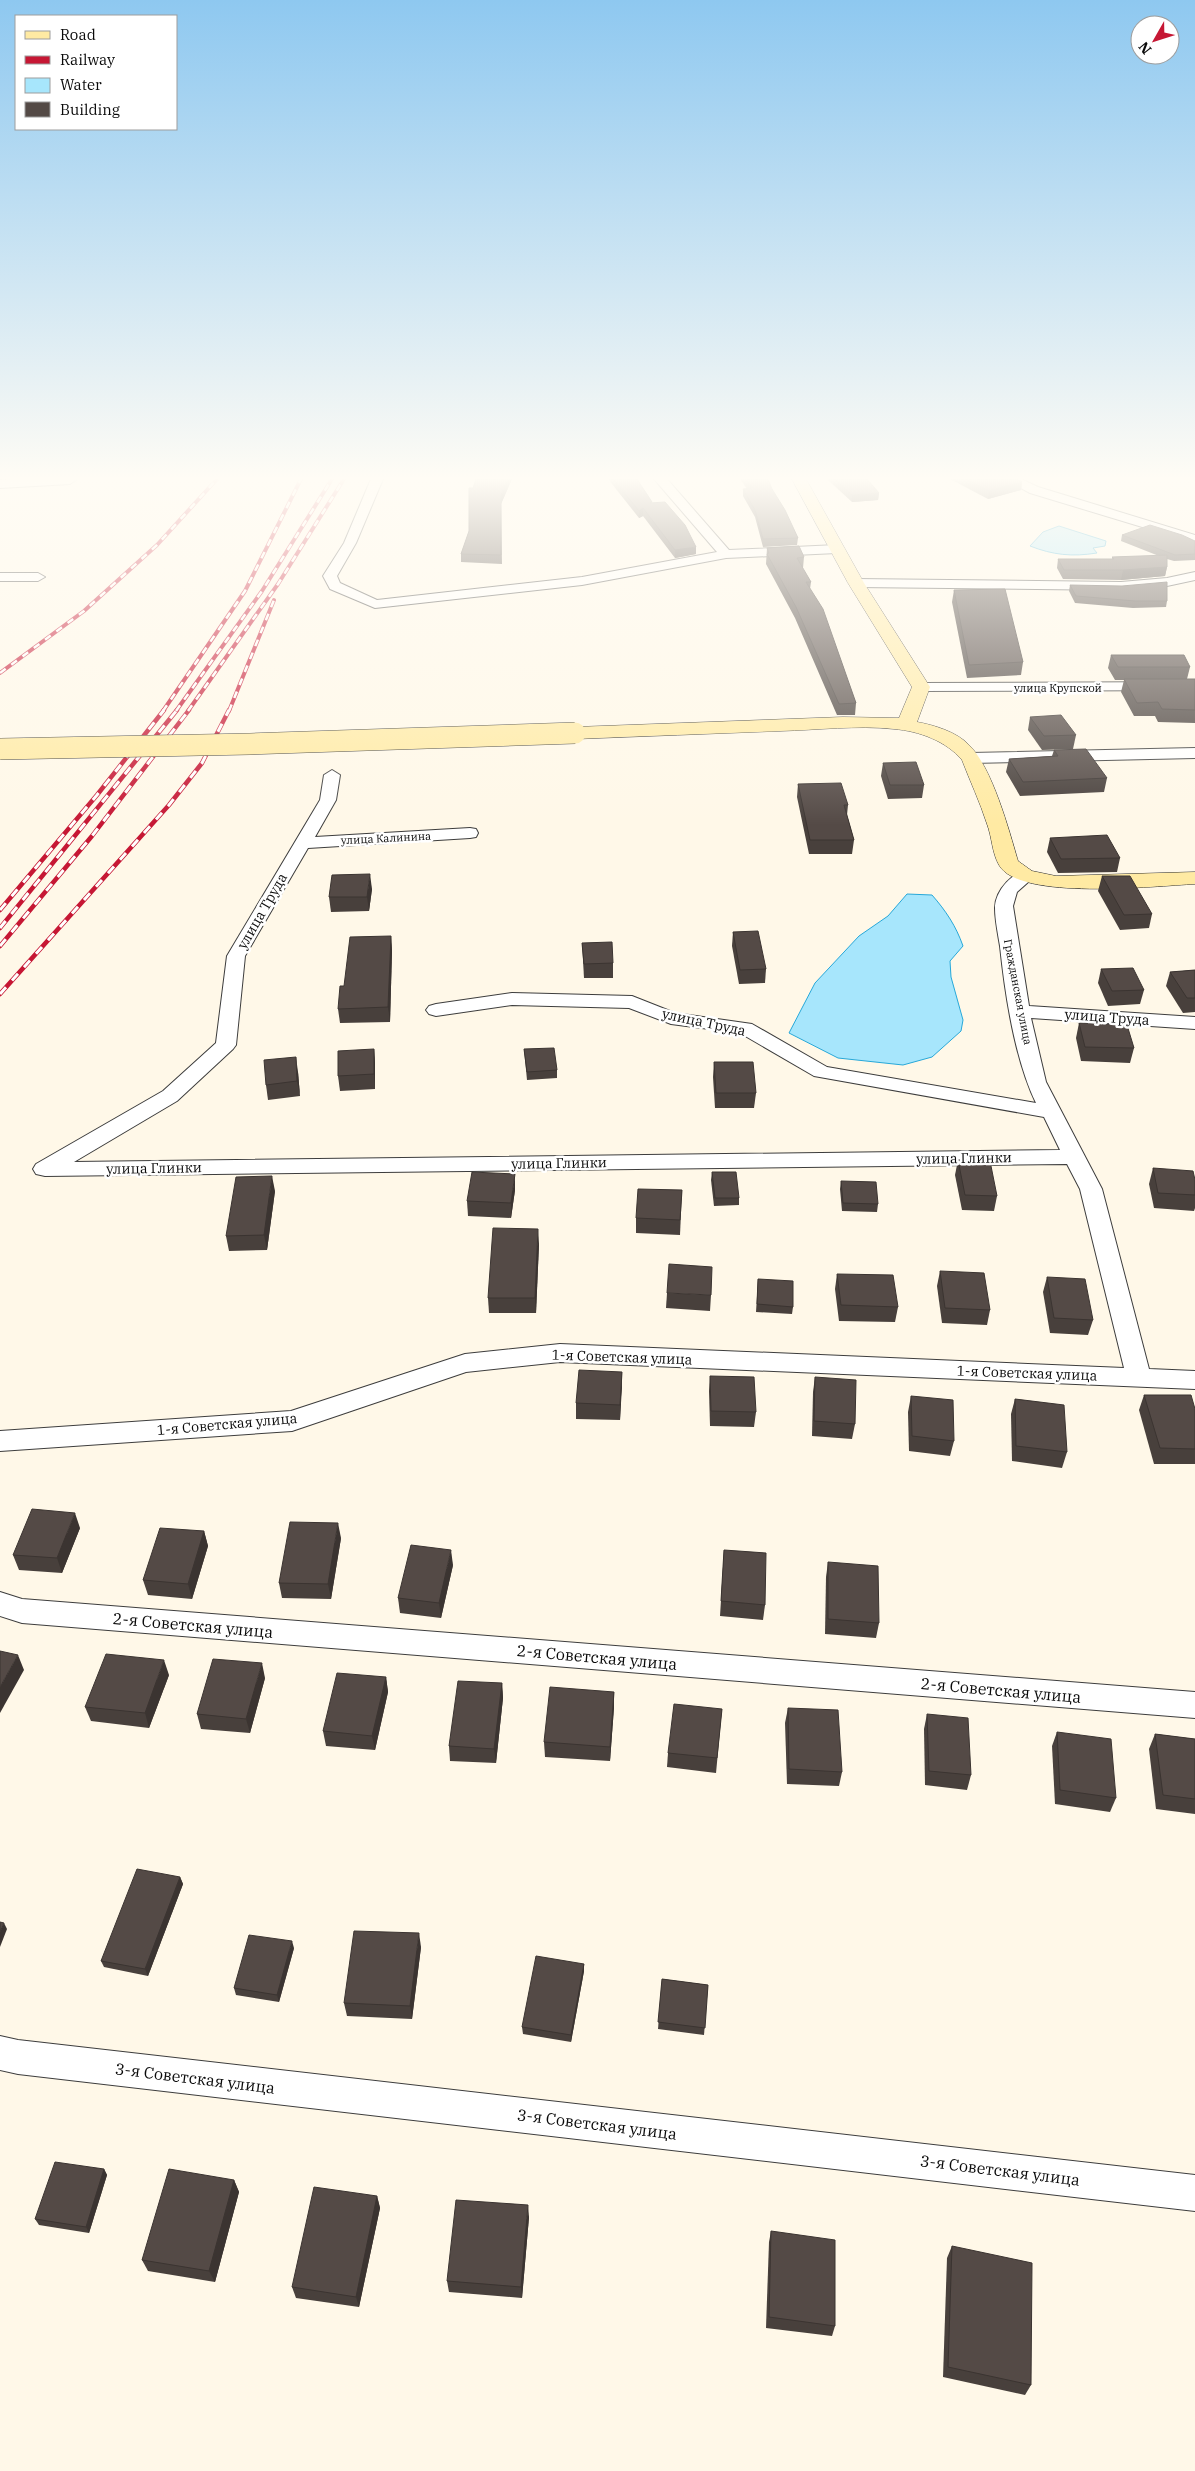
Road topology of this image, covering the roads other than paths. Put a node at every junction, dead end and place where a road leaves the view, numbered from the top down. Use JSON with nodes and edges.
{"nodes":[{"id":1,"x":353,"y":594,"type":"edge"},
{"id":2,"x":462,"y":594,"type":"edge"},
{"id":3,"x":863,"y":594,"type":"edge"},
{"id":4,"x":1195,"y":686,"type":"edge"},
{"id":5,"x":921,"y":687,"type":"junction"},
{"id":6,"x":906,"y":725,"type":"junction"},
{"id":7,"x":0,"y":749,"type":"edge"},
{"id":8,"x":1195,"y":753,"type":"edge"},
{"id":9,"x":971,"y":758,"type":"junction"},
{"id":10,"x":332,"y":776,"type":"dead end"},
{"id":11,"x":470,"y":834,"type":"dead end"},
{"id":12,"x":302,"y":843,"type":"junction"},
{"id":13,"x":1026,"y":876,"type":"junction"},
{"id":14,"x":1195,"y":878,"type":"edge"},
{"id":15,"x":436,"y":1010,"type":"dead end"},
{"id":16,"x":1020,"y":1011,"type":"junction"},
{"id":17,"x":1195,"y":1023,"type":"edge"},
{"id":18,"x":1051,"y":1112,"type":"junction"},
{"id":19,"x":1074,"y":1157,"type":"junction"},
{"id":20,"x":44,"y":1170,"type":"joint"},
{"id":21,"x":1139,"y":1378,"type":"junction"},
{"id":22,"x":1195,"y":1380,"type":"edge"},
{"id":23,"x":0,"y":1441,"type":"edge"},
{"id":24,"x":0,"y":1604,"type":"edge"},
{"id":25,"x":1195,"y":1705,"type":"edge"},
{"id":26,"x":0,"y":2053,"type":"edge"},
{"id":27,"x":1195,"y":2193,"type":"edge"}],
"edges":[{"from":1,"to":2,"type":"street"},
{"from":3,"to":5,"type":"main road"},
{"from":4,"to":5,"type":"street","name":"улица Крупской"},
{"from":5,"to":6,"type":"main road"},
{"from":6,"to":7,"type":"main road","bridge":true},
{"from":6,"to":9,"type":"main road"},
{"from":8,"to":9,"type":"street"},
{"from":9,"to":13,"type":"main road"},
{"from":10,"to":12,"type":"street","name":"улица Труда"},
{"from":11,"to":12,"type":"street","name":"улица Калинина"},
{"from":12,"to":20,"type":"street","name":"улица Труда"},
{"from":13,"to":14,"type":"main road"},
{"from":13,"to":16,"type":"street","name":"Гражданская улица"},
{"from":15,"to":18,"type":"street","name":"улица Труда"},
{"from":16,"to":17,"type":"street","name":"улица Труда"},
{"from":16,"to":18,"type":"street","name":"Гражданская улица"},
{"from":18,"to":19,"type":"street","name":"Гражданская улица"},
{"from":19,"to":20,"type":"street","name":"улица Глинки"},
{"from":19,"to":21,"type":"street","name":"Гражданская улица"},
{"from":21,"to":22,"type":"street","name":"1-я Советская улица"},
{"from":21,"to":23,"type":"street","name":"1-я Советская улица"},
{"from":24,"to":25,"type":"street","name":"2-я Советская улица"},
{"from":26,"to":27,"type":"street","name":"3-я Советская улица"}]}
